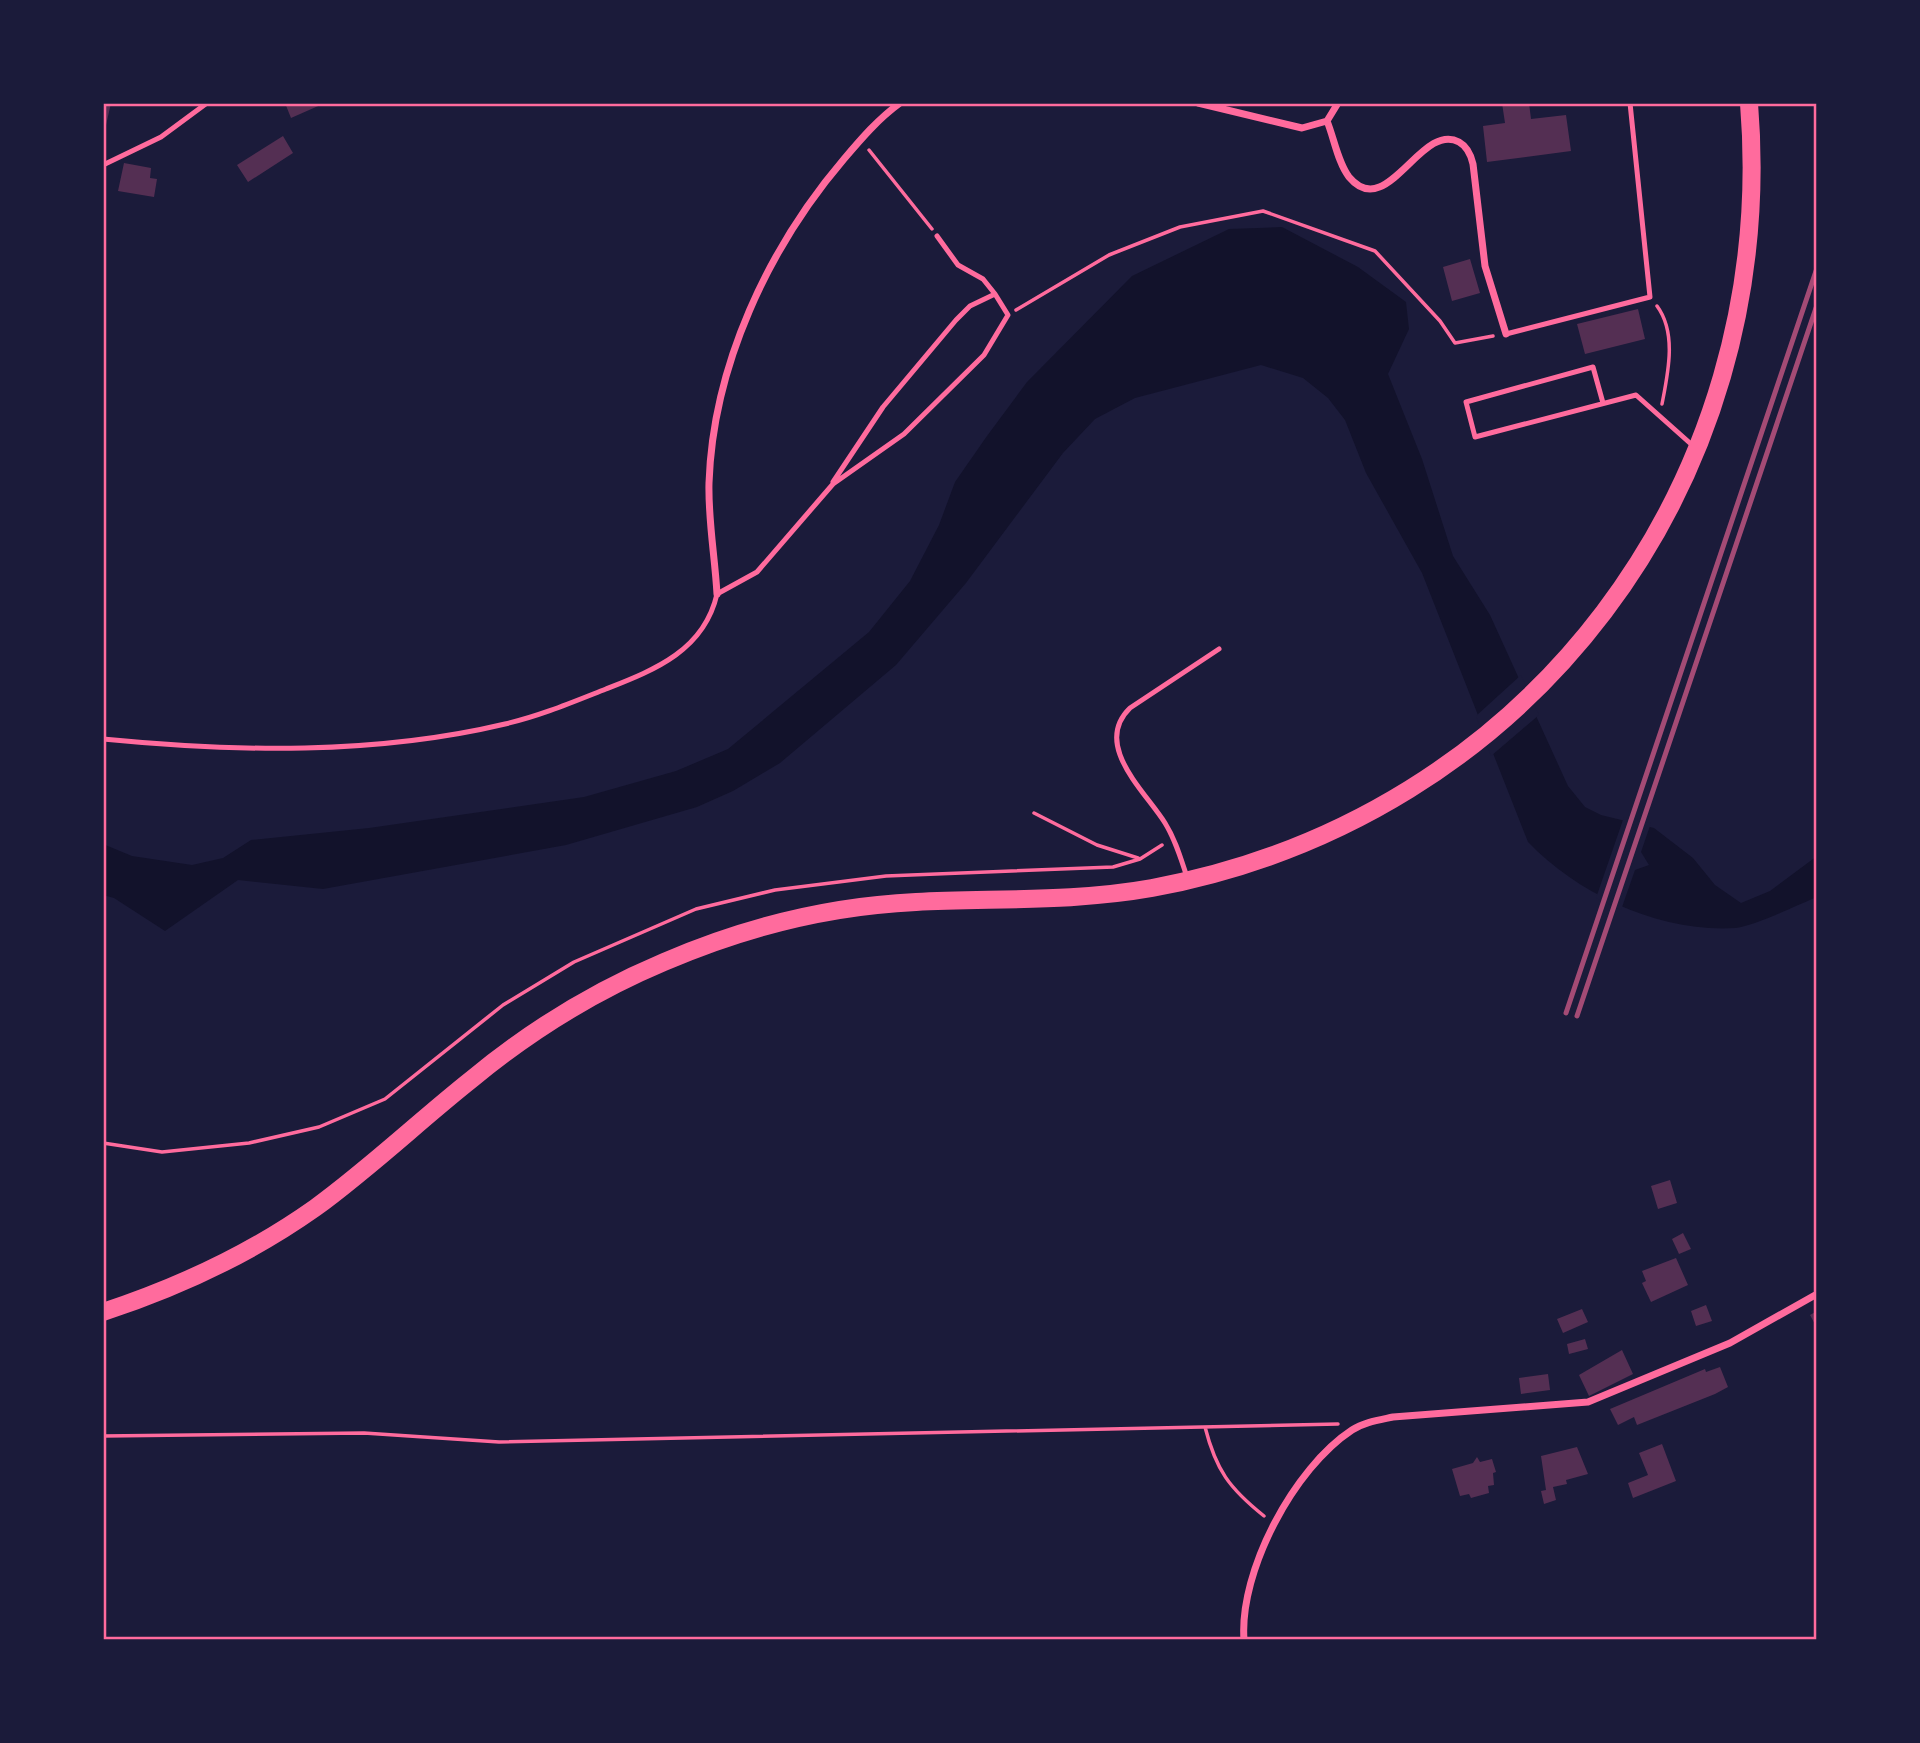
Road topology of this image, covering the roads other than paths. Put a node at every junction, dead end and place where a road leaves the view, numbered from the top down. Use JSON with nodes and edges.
{"nodes":[{"id":1,"x":207,"y":103,"type":"edge"},
{"id":2,"x":900,"y":103,"type":"edge"},
{"id":3,"x":1198,"y":103,"type":"edge"},
{"id":4,"x":1338,"y":103,"type":"edge"},
{"id":5,"x":1630,"y":103,"type":"edge"},
{"id":6,"x":1749,"y":103,"type":"edge"},
{"id":7,"x":1327,"y":121,"type":"junction"},
{"id":8,"x":103,"y":165,"type":"edge"},
{"id":9,"x":937,"y":236,"type":"road end"},
{"id":10,"x":995,"y":293,"type":"junction"},
{"id":11,"x":1506,"y":334,"type":"joint"},
{"id":12,"x":1602,"y":403,"type":"junction"},
{"id":13,"x":1698,"y":451,"type":"junction"},
{"id":14,"x":833,"y":484,"type":"junction"},
{"id":15,"x":717,"y":594,"type":"junction"},
{"id":16,"x":1219,"y":649,"type":"dead end"},
{"id":17,"x":103,"y":739,"type":"edge"},
{"id":18,"x":1188,"y":880,"type":"junction"},
{"id":19,"x":1817,"y":1294,"type":"edge"},
{"id":20,"x":103,"y":1312,"type":"edge"},
{"id":21,"x":1244,"y":1640,"type":"edge"}],
"edges":[{"from":1,"to":8,"type":"lane"},
{"from":2,"to":15,"type":"street"},
{"from":3,"to":7,"type":"street"},
{"from":4,"to":7,"type":"street"},
{"from":5,"to":11,"type":"lane"},
{"from":6,"to":13,"type":"main road"},
{"from":7,"to":11,"type":"street"},
{"from":9,"to":10,"type":"lane"},
{"from":10,"to":14,"type":"lane"},
{"from":10,"to":14,"type":"lane"},
{"from":12,"to":12,"type":"lane"},
{"from":12,"to":13,"type":"lane"},
{"from":13,"to":18,"type":"main road"},
{"from":14,"to":15,"type":"lane"},
{"from":15,"to":17,"type":"lane"},
{"from":16,"to":18,"type":"lane"},
{"from":18,"to":20,"type":"main road"},
{"from":19,"to":21,"type":"street"}]}
